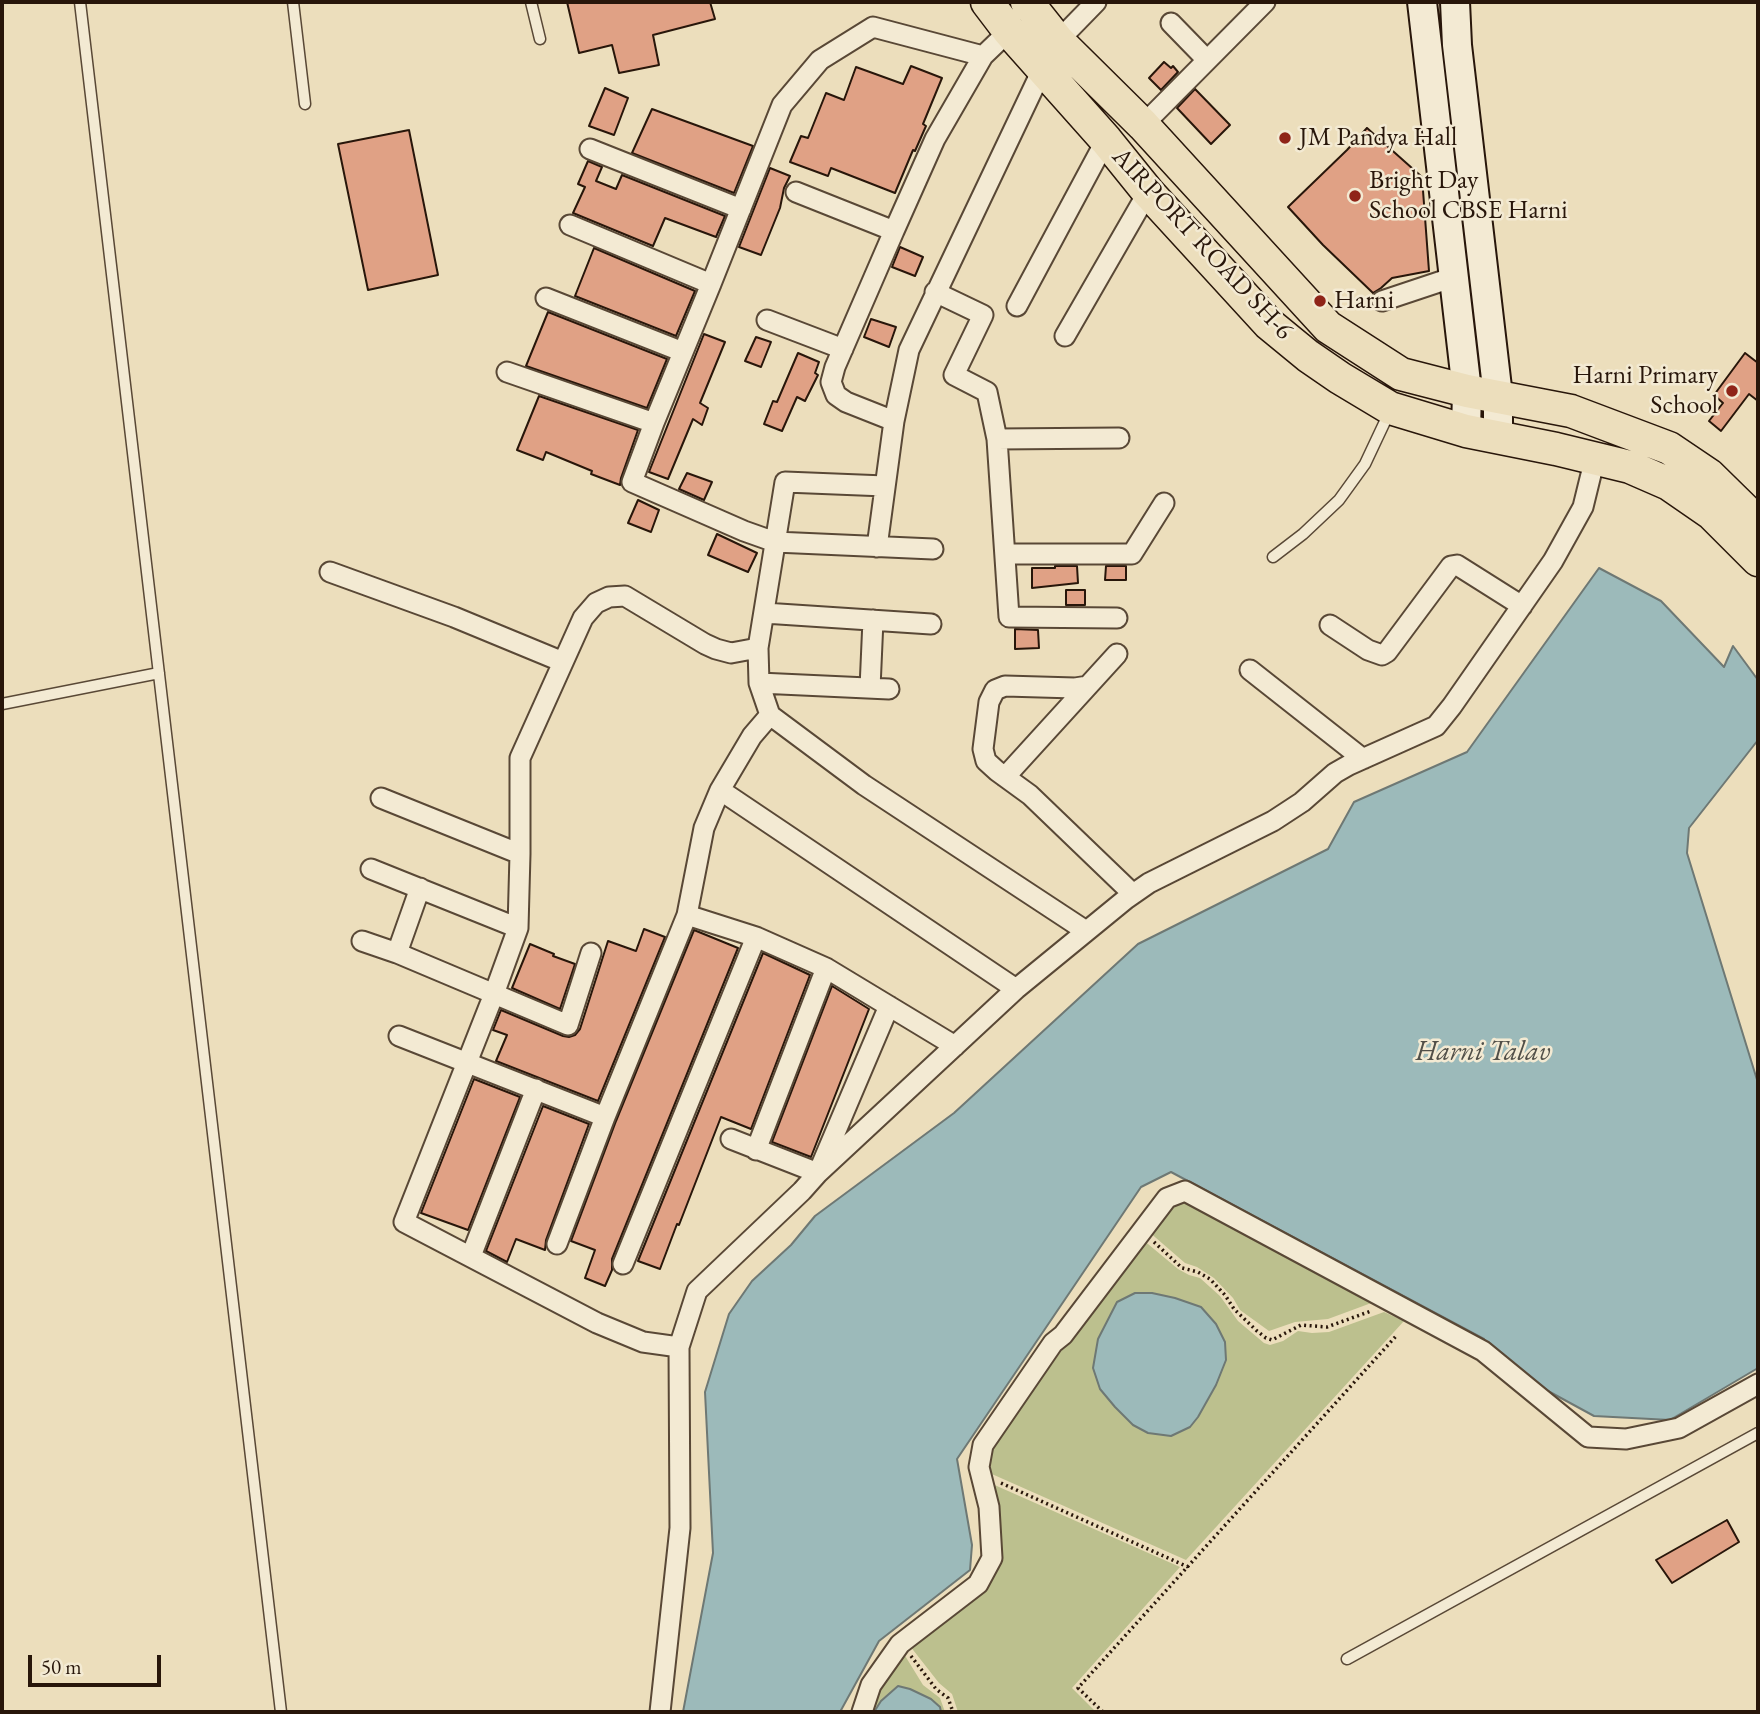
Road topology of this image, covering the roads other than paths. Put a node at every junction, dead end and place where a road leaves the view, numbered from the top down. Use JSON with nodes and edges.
{"nodes":[{"id":1,"x":80,"y":2,"type":"edge"},
{"id":2,"x":293,"y":2,"type":"edge"},
{"id":3,"x":531,"y":2,"type":"edge"},
{"id":4,"x":987,"y":2,"type":"edge"},
{"id":5,"x":1027,"y":2,"type":"edge"},
{"id":6,"x":1096,"y":2,"type":"edge"},
{"id":7,"x":1265,"y":2,"type":"edge"},
{"id":8,"x":1422,"y":2,"type":"edge"},
{"id":9,"x":1455,"y":2,"type":"edge"},
{"id":10,"x":1171,"y":23,"type":"dead end"},
{"id":11,"x":1009,"y":31,"type":"junction"},
{"id":12,"x":540,"y":39,"type":"dead end"},
{"id":13,"x":1058,"y":41,"type":"junction"},
{"id":14,"x":983,"y":56,"type":"junction"},
{"id":15,"x":1208,"y":60,"type":"junction"},
{"id":16,"x":1043,"y":68,"type":"junction"},
{"id":17,"x":305,"y":103,"type":"dead end"},
{"id":18,"x":1143,"y":125,"type":"junction"},
{"id":19,"x":1106,"y":140,"type":"junction"},
{"id":20,"x":590,"y":149,"type":"dead end"},
{"id":21,"x":796,"y":192,"type":"dead end"},
{"id":22,"x":1148,"y":192,"type":"junction"},
{"id":23,"x":741,"y":209,"type":"junction"},
{"id":24,"x":570,"y":225,"type":"dead end"},
{"id":25,"x":894,"y":231,"type":"junction"},
{"id":26,"x":1454,"y":276,"type":"junction"},
{"id":27,"x":711,"y":284,"type":"junction"},
{"id":28,"x":935,"y":292,"type":"junction"},
{"id":29,"x":1300,"y":297,"type":"junction"},
{"id":30,"x":546,"y":298,"type":"dead end"},
{"id":31,"x":1382,"y":301,"type":"dead end"},
{"id":32,"x":1017,"y":306,"type":"dead end"},
{"id":33,"x":767,"y":320,"type":"dead end"},
{"id":34,"x":1269,"y":324,"type":"junction"},
{"id":35,"x":1065,"y":336,"type":"dead end"},
{"id":36,"x":843,"y":349,"type":"junction"},
{"id":37,"x":683,"y":352,"type":"junction"},
{"id":38,"x":507,"y":372,"type":"dead end"},
{"id":39,"x":1467,"y":391,"type":"junction"},
{"id":40,"x":1498,"y":396,"type":"junction"},
{"id":41,"x":1390,"y":408,"type":"junction"},
{"id":42,"x":894,"y":421,"type":"junction"},
{"id":43,"x":654,"y":423,"type":"junction"},
{"id":44,"x":1466,"y":431,"type":"junction"},
{"id":45,"x":1119,"y":438,"type":"dead end"},
{"id":46,"x":1497,"y":438,"type":"junction"},
{"id":47,"x":996,"y":439,"type":"junction"},
{"id":48,"x":1595,"y":458,"type":"junction"},
{"id":49,"x":885,"y":486,"type":"junction"},
{"id":50,"x":1164,"y":503,"type":"dead end"},
{"id":51,"x":1758,"y":523,"type":"edge"},
{"id":52,"x":775,"y":542,"type":"junction"},
{"id":53,"x":877,"y":547,"type":"junction"},
{"id":54,"x":933,"y":549,"type":"dead end"},
{"id":55,"x":1005,"y":554,"type":"junction"},
{"id":56,"x":1273,"y":557,"type":"dead end"},
{"id":57,"x":1758,"y":560,"type":"edge"},
{"id":58,"x":330,"y":572,"type":"dead end"},
{"id":59,"x":1521,"y":606,"type":"junction"},
{"id":60,"x":764,"y":613,"type":"junction"},
{"id":61,"x":1117,"y":618,"type":"dead end"},
{"id":62,"x":873,"y":620,"type":"junction"},
{"id":63,"x":931,"y":624,"type":"dead end"},
{"id":64,"x":1330,"y":625,"type":"dead end"},
{"id":65,"x":758,"y":648,"type":"junction"},
{"id":66,"x":1117,"y":654,"type":"dead end"},
{"id":67,"x":563,"y":662,"type":"junction"},
{"id":68,"x":1250,"y":670,"type":"dead end"},
{"id":69,"x":159,"y":673,"type":"junction"},
{"id":70,"x":759,"y":684,"type":"junction"},
{"id":71,"x":1088,"y":686,"type":"junction"},
{"id":72,"x":2,"y":704,"type":"edge"},
{"id":73,"x":771,"y":715,"type":"junction"},
{"id":74,"x":1363,"y":759,"type":"junction"},
{"id":75,"x":1005,"y":777,"type":"junction"},
{"id":76,"x":720,"y":790,"type":"junction"},
{"id":77,"x":381,"y":798,"type":"dead end"},
{"id":78,"x":520,"y":854,"type":"junction"},
{"id":79,"x":371,"y":869,"type":"dead end"},
{"id":80,"x":420,"y":888,"type":"junction"},
{"id":81,"x":1133,"y":894,"type":"junction"},
{"id":82,"x":687,"y":915,"type":"junction"},
{"id":83,"x":518,"y":928,"type":"junction"},
{"id":84,"x":1086,"y":931,"type":"junction"},
{"id":85,"x":757,"y":937,"type":"junction"},
{"id":86,"x":362,"y":941,"type":"dead end"},
{"id":87,"x":397,"y":953,"type":"junction"},
{"id":88,"x":591,"y":953,"type":"dead end"},
{"id":89,"x":826,"y":968,"type":"junction"},
{"id":90,"x":1016,"y":989,"type":"junction"},
{"id":91,"x":494,"y":994,"type":"junction"},
{"id":92,"x":889,"y":1006,"type":"junction"},
{"id":93,"x":398,"y":1036,"type":"dead end"},
{"id":94,"x":956,"y":1046,"type":"junction"},
{"id":95,"x":466,"y":1063,"type":"junction"},
{"id":96,"x":536,"y":1089,"type":"junction"},
{"id":97,"x":605,"y":1117,"type":"junction"},
{"id":98,"x":731,"y":1139,"type":"dead end"},
{"id":99,"x":756,"y":1150,"type":"junction"},
{"id":100,"x":818,"y":1173,"type":"junction"},
{"id":101,"x":557,"y":1244,"type":"dead end"},
{"id":102,"x":471,"y":1256,"type":"junction"},
{"id":103,"x":623,"y":1264,"type":"dead end"},
{"id":104,"x":679,"y":1347,"type":"junction"},
{"id":105,"x":1758,"y":1384,"type":"edge"},
{"id":106,"x":1758,"y":1433,"type":"edge"},
{"id":107,"x":1348,"y":1659,"type":"dead end"},
{"id":108,"x":281,"y":1712,"type":"edge"},
{"id":109,"x":660,"y":1712,"type":"edge"},
{"id":110,"x":862,"y":1712,"type":"edge"}],
"edges":[{"from":1,"to":69,"type":"lane"},
{"from":2,"to":17,"type":"lane"},
{"from":3,"to":12,"type":"lane"},
{"from":4,"to":11,"type":"main road","name":"AIRPORT ROAD SH-6"},
{"from":5,"to":13,"type":"main road"},
{"from":6,"to":13,"type":"street"},
{"from":7,"to":15,"type":"street"},
{"from":8,"to":26,"type":"street"},
{"from":9,"to":40,"type":"street"},
{"from":10,"to":15,"type":"street"},
{"from":11,"to":14,"type":"street"},
{"from":11,"to":16,"type":"main road","name":"AIRPORT ROAD SH-6"},
{"from":13,"to":18,"type":"main road"},
{"from":14,"to":23,"type":"street"},
{"from":14,"to":25,"type":"street"},
{"from":15,"to":18,"type":"street"},
{"from":16,"to":19,"type":"main road","name":"AIRPORT ROAD SH-6"},
{"from":16,"to":28,"type":"street"},
{"from":18,"to":29,"type":"main road"},
{"from":19,"to":22,"type":"main road","name":"AIRPORT ROAD SH-6"},
{"from":19,"to":32,"type":"street"},
{"from":20,"to":23,"type":"street"},
{"from":21,"to":25,"type":"street"},
{"from":22,"to":34,"type":"main road","name":"AIRPORT ROAD SH-6"},
{"from":22,"to":35,"type":"street"},
{"from":23,"to":27,"type":"street"},
{"from":24,"to":27,"type":"street"},
{"from":25,"to":36,"type":"street"},
{"from":26,"to":31,"type":"street"},
{"from":26,"to":39,"type":"street"},
{"from":27,"to":37,"type":"street"},
{"from":28,"to":42,"type":"street"},
{"from":28,"to":47,"type":"street"},
{"from":29,"to":34,"type":"main road"},
{"from":29,"to":39,"type":"main road"},
{"from":30,"to":37,"type":"street"},
{"from":33,"to":36,"type":"street"},
{"from":34,"to":41,"type":"main road","name":"AIRPORT ROAD SH-6"},
{"from":36,"to":42,"type":"street"},
{"from":37,"to":43,"type":"street"},
{"from":38,"to":43,"type":"street"},
{"from":39,"to":40,"type":"main road"},
{"from":39,"to":44,"type":"street"},
{"from":40,"to":46,"type":"street"},
{"from":40,"to":51,"type":"main road"},
{"from":41,"to":44,"type":"main road","name":"AIRPORT ROAD SH-6"},
{"from":41,"to":56,"type":"lane"},
{"from":42,"to":49,"type":"street"},
{"from":43,"to":52,"type":"street"},
{"from":44,"to":46,"type":"main road","name":"AIRPORT ROAD SH-6"},
{"from":45,"to":47,"type":"street"},
{"from":46,"to":48,"type":"main road","name":"AIRPORT ROAD SH-6"},
{"from":47,"to":55,"type":"street"},
{"from":48,"to":57,"type":"main road","name":"AIRPORT ROAD SH-6"},
{"from":48,"to":59,"type":"street"},
{"from":49,"to":52,"type":"street"},
{"from":49,"to":53,"type":"street"},
{"from":50,"to":55,"type":"street"},
{"from":52,"to":53,"type":"street"},
{"from":52,"to":60,"type":"street"},
{"from":53,"to":54,"type":"street"},
{"from":55,"to":61,"type":"street"},
{"from":58,"to":67,"type":"street"},
{"from":59,"to":64,"type":"street"},
{"from":59,"to":74,"type":"street"},
{"from":60,"to":62,"type":"street"},
{"from":60,"to":65,"type":"street"},
{"from":62,"to":63,"type":"street"},
{"from":62,"to":70,"type":"street"},
{"from":65,"to":67,"type":"street"},
{"from":65,"to":70,"type":"street"},
{"from":66,"to":71,"type":"street"},
{"from":67,"to":78,"type":"street"},
{"from":68,"to":74,"type":"street"},
{"from":69,"to":72,"type":"lane"},
{"from":69,"to":108,"type":"lane"},
{"from":70,"to":73,"type":"street"},
{"from":71,"to":75,"type":"street"},
{"from":71,"to":75,"type":"street"},
{"from":73,"to":76,"type":"street"},
{"from":73,"to":84,"type":"street"},
{"from":74,"to":81,"type":"street"},
{"from":75,"to":81,"type":"street"},
{"from":76,"to":82,"type":"street"},
{"from":76,"to":90,"type":"street"},
{"from":77,"to":78,"type":"street"},
{"from":78,"to":83,"type":"street"},
{"from":79,"to":80,"type":"street"},
{"from":80,"to":83,"type":"street"},
{"from":80,"to":87,"type":"street"},
{"from":81,"to":84,"type":"street"},
{"from":82,"to":85,"type":"street"},
{"from":82,"to":97,"type":"street"},
{"from":83,"to":91,"type":"street"},
{"from":84,"to":90,"type":"street"},
{"from":85,"to":89,"type":"street"},
{"from":85,"to":103,"type":"street"},
{"from":86,"to":87,"type":"street"},
{"from":87,"to":91,"type":"street"},
{"from":88,"to":91,"type":"street"},
{"from":89,"to":92,"type":"street"},
{"from":89,"to":99,"type":"street"},
{"from":90,"to":94,"type":"street"},
{"from":91,"to":95,"type":"street"},
{"from":92,"to":94,"type":"street"},
{"from":92,"to":100,"type":"street"},
{"from":93,"to":95,"type":"street"},
{"from":94,"to":100,"type":"street"},
{"from":95,"to":96,"type":"street"},
{"from":95,"to":102,"type":"street"},
{"from":96,"to":97,"type":"street"},
{"from":96,"to":102,"type":"street"},
{"from":97,"to":101,"type":"street"},
{"from":98,"to":99,"type":"street"},
{"from":99,"to":100,"type":"street"},
{"from":100,"to":104,"type":"street"},
{"from":102,"to":104,"type":"street"},
{"from":104,"to":109,"type":"street"},
{"from":105,"to":110,"type":"street"},
{"from":106,"to":107,"type":"lane"}]}
